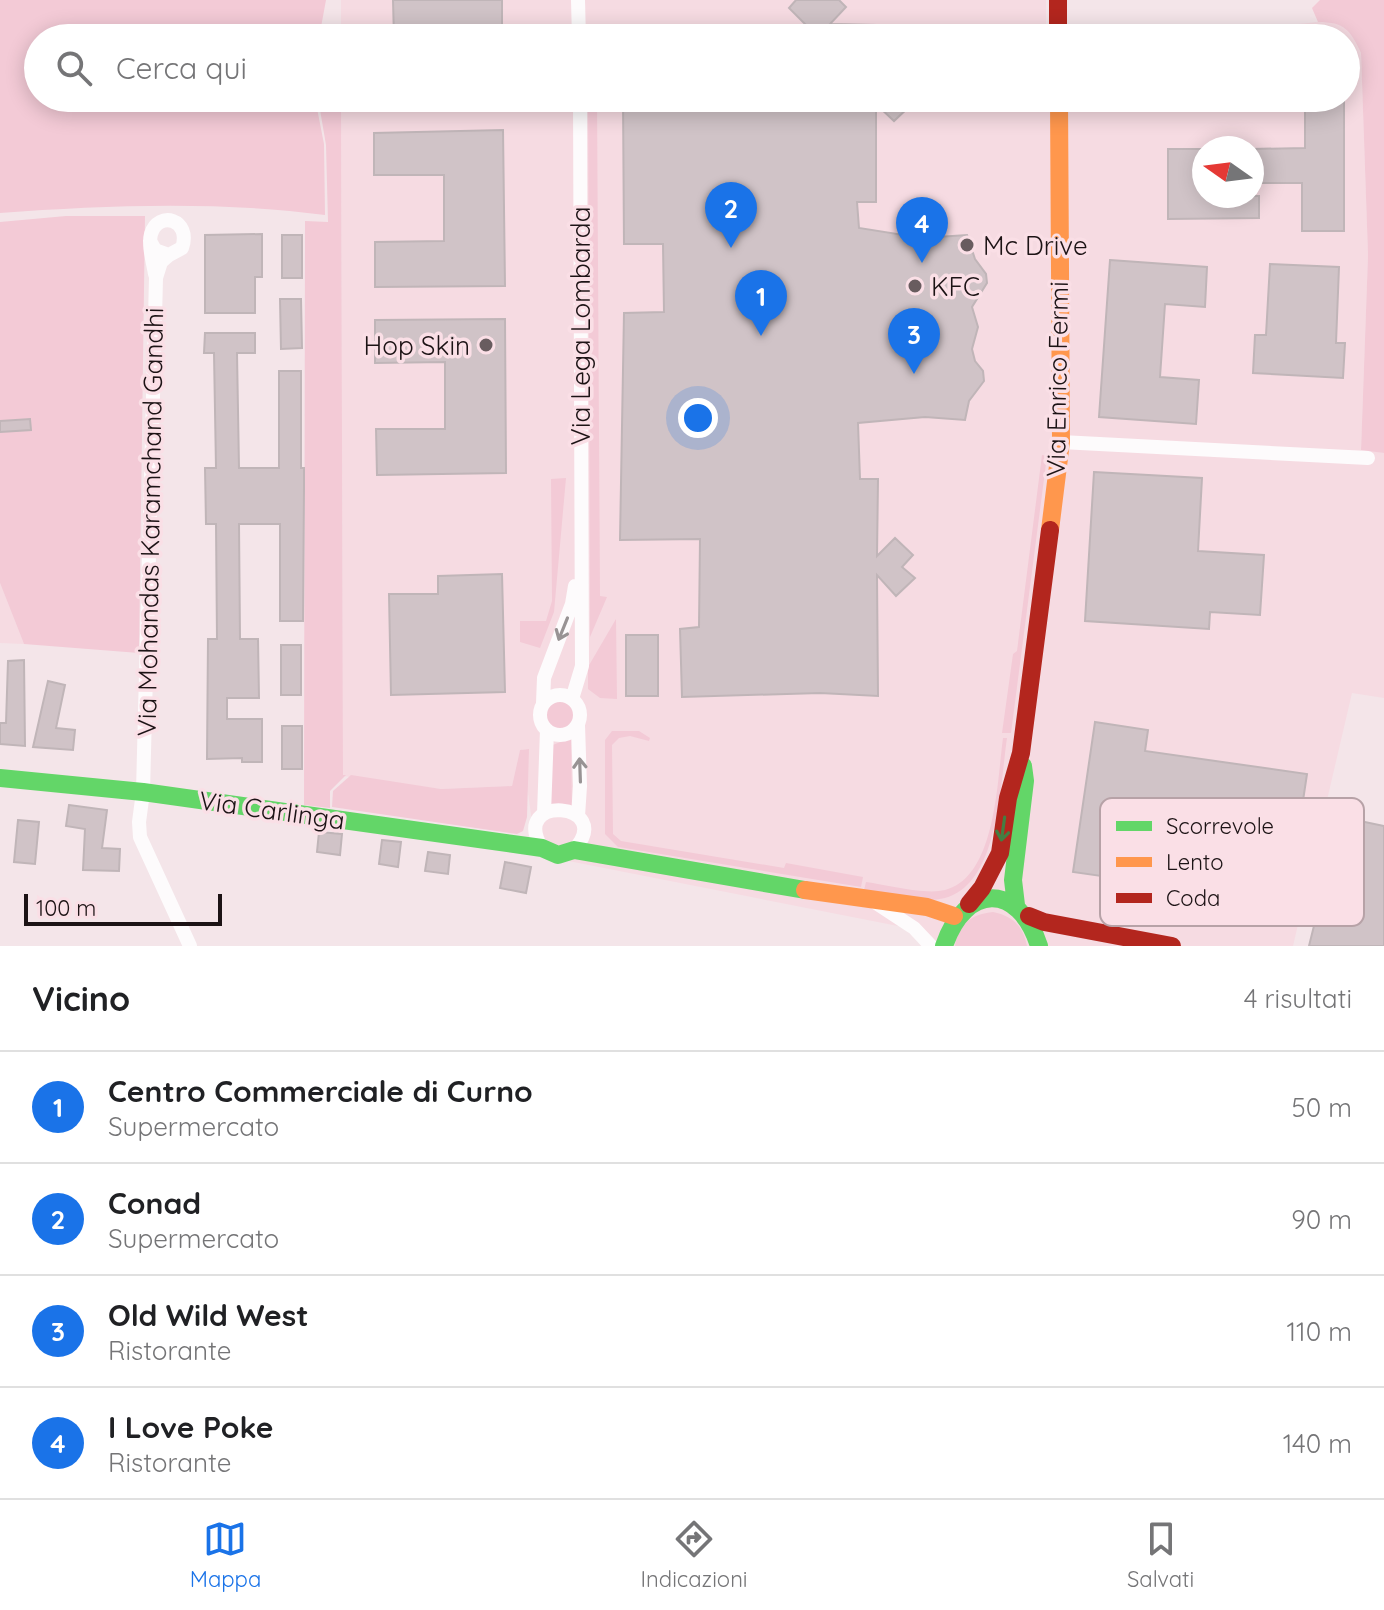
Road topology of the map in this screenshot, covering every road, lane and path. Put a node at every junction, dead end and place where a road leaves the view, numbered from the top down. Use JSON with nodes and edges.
{"nodes":[{"id":1,"x":578,"y":0,"type":"edge"},
{"id":2,"x":1058,"y":0,"type":"edge"},
{"id":3,"x":579,"y":24,"type":"edge"},
{"id":4,"x":1058,"y":24,"type":"edge"},
{"id":5,"x":580,"y":112,"type":"edge"},
{"id":6,"x":1059,"y":112,"type":"edge"},
{"id":7,"x":150,"y":241,"type":"junction"},
{"id":8,"x":169,"y":255,"type":"junction"},
{"id":9,"x":156,"y":278,"type":"junction"},
{"id":10,"x":1061,"y":442,"type":"junction"},
{"id":11,"x":1368,"y":458,"type":"dead end"},
{"id":12,"x":580,"y":554,"type":"junction"},
{"id":13,"x":572,"y":699,"type":"junction"},
{"id":14,"x":543,"y":703,"type":"junction"},
{"id":15,"x":578,"y":725,"type":"junction"},
{"id":16,"x":547,"y":730,"type":"junction"},
{"id":17,"x":1021,"y":753,"type":"junction"},
{"id":18,"x":0,"y":778,"type":"edge"},
{"id":19,"x":143,"y":792,"type":"junction"},
{"id":20,"x":544,"y":814,"type":"junction"},
{"id":21,"x":578,"y":816,"type":"junction"},
{"id":22,"x":542,"y":848,"type":"junction"},
{"id":23,"x":574,"y":850,"type":"junction"},
{"id":24,"x":1015,"y":857,"type":"junction"},
{"id":25,"x":872,"y":901,"type":"junction"},
{"id":26,"x":969,"y":904,"type":"junction"},
{"id":27,"x":1023,"y":911,"type":"junction"},
{"id":28,"x":954,"y":916,"type":"junction"},
{"id":29,"x":1070,"y":927,"type":"junction"},
{"id":30,"x":1165,"y":945,"type":"edge"},
{"id":31,"x":190,"y":946,"type":"edge"},
{"id":32,"x":931,"y":946,"type":"edge"},
{"id":33,"x":944,"y":946,"type":"edge"},
{"id":34,"x":1039,"y":946,"type":"edge"},
{"id":35,"x":1131,"y":946,"type":"edge"}],
"edges":[{"from":1,"to":3,"type":"street"},
{"from":2,"to":4,"type":"street"},
{"from":5,"to":12,"type":"street","name":"Via Lega Lombarda"},
{"from":6,"to":10,"type":"street","name":"Via Enrico Fermi"},
{"from":7,"to":8,"type":"street"},
{"from":7,"to":8,"type":"street","name":"Via Mohandas Karamchand Gandhi"},
{"from":7,"to":9,"type":"street"},
{"from":8,"to":9,"type":"street","name":"Via Mohandas Karamchand Gandhi"},
{"from":9,"to":19,"type":"street","name":"Via Mohandas Karamchand Gandhi"},
{"from":10,"to":11,"type":"street"},
{"from":10,"to":17,"type":"street","name":"Via Enrico Fermi"},
{"from":12,"to":13,"type":"street","name":"Via Lega Lombarda"},
{"from":12,"to":14,"type":"street","name":"Via Lega Lombarda","one_way":true},
{"from":13,"to":14,"type":"street"},
{"from":13,"to":15,"type":"street","name":"Via Lega Lombarda"},
{"from":14,"to":16,"type":"street","name":"Via Lega Lombarda"},
{"from":15,"to":16,"type":"street"},
{"from":21,"to":15,"type":"street","name":"Via Lega Lombarda","one_way":true},
{"from":16,"to":20,"type":"street","name":"Via Lega Lombarda"},
{"from":17,"to":24,"type":"street","name":"Via Enrico Fermi"},
{"from":17,"to":26,"type":"street","name":"Via Enrico Fermi","one_way":true},
{"from":18,"to":19,"type":"street","name":"Via Carlinga"},
{"from":19,"to":22,"type":"street","name":"Via Carlinga"},
{"from":19,"to":31,"type":"street","name":"Via Mohandas Karamchand Gandhi"},
{"from":20,"to":21,"type":"street"},
{"from":20,"to":22,"type":"street"},
{"from":21,"to":23,"type":"street"},
{"from":22,"to":23,"type":"street","name":"Via Carlinga"},
{"from":23,"to":25,"type":"street","name":"Via Carlinga"},
{"from":24,"to":27,"type":"street","name":"Via Enrico Fermi"},
{"from":24,"to":29,"type":"street"},
{"from":25,"to":28,"type":"street","name":"Via Carlinga"},
{"from":25,"to":32,"type":"street","name":"Via Carlinga"},
{"from":26,"to":27,"type":"street"},
{"from":26,"to":28,"type":"street"},
{"from":27,"to":29,"type":"street"},
{"from":27,"to":34,"type":"street"},
{"from":28,"to":33,"type":"street"},
{"from":29,"to":30,"type":"street"},
{"from":30,"to":35,"type":"street"}]}
